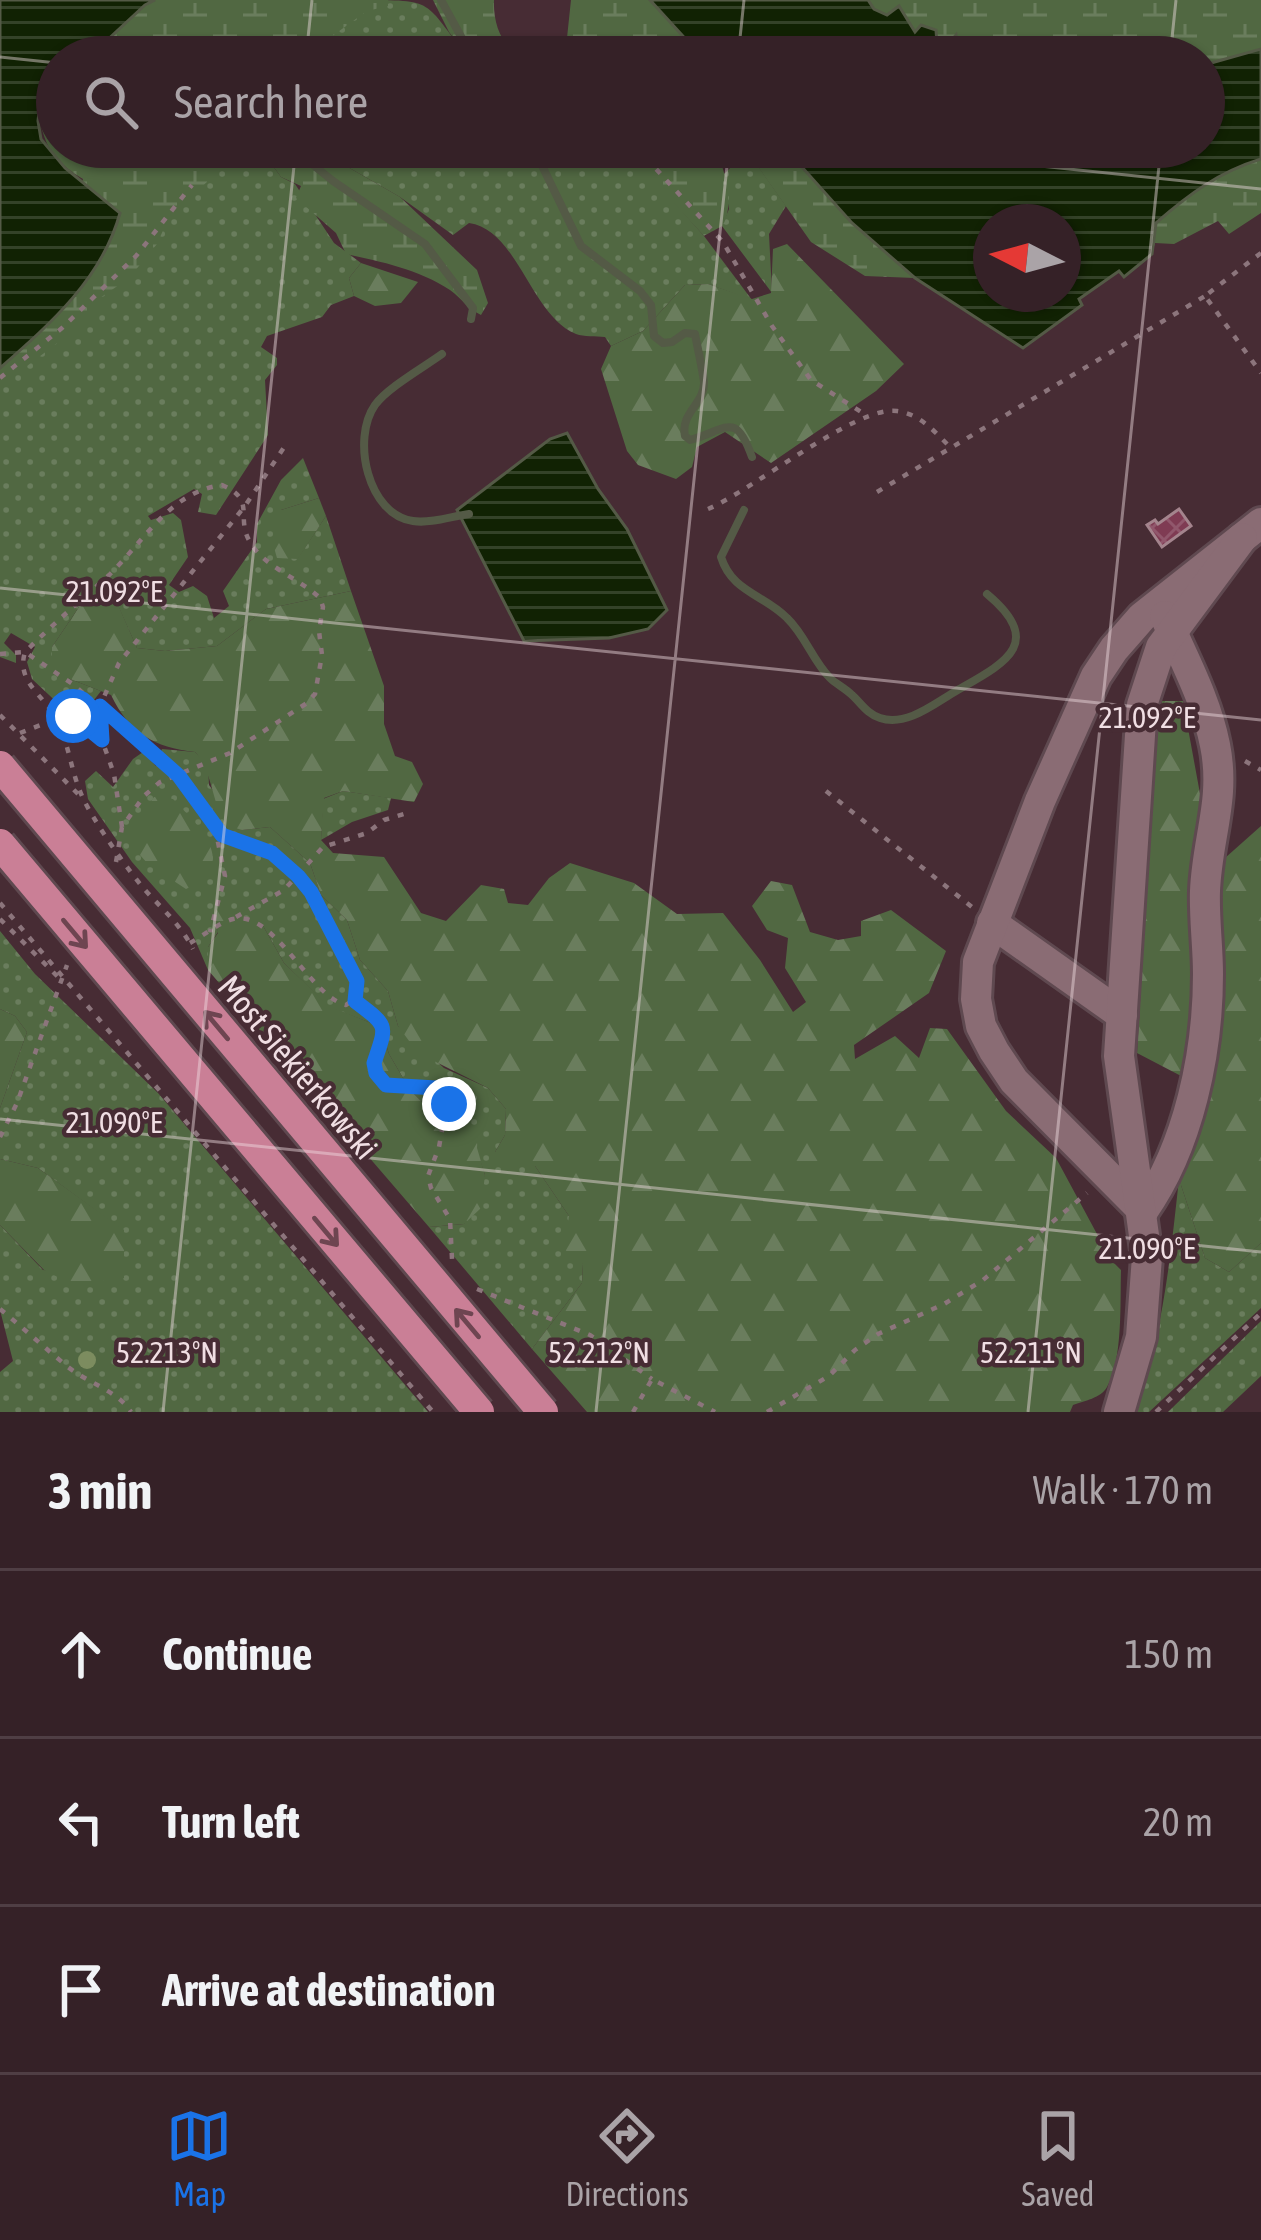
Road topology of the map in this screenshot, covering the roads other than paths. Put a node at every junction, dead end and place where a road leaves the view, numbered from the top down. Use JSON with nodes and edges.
{"nodes":[{"id":1,"x":1252,"y":531,"type":"edge"},
{"id":2,"x":1159,"y":603,"type":"junction"},
{"id":3,"x":1172,"y":632,"type":"junction"},
{"id":4,"x":0,"y":766,"type":"edge"},
{"id":5,"x":0,"y":844,"type":"edge"},
{"id":6,"x":992,"y":923,"type":"junction"},
{"id":7,"x":1122,"y":1015,"type":"junction"},
{"id":8,"x":1143,"y":1210,"type":"junction"},
{"id":9,"x":479,"y":1412,"type":"edge"},
{"id":10,"x":543,"y":1412,"type":"edge"},
{"id":11,"x":1118,"y":1412,"type":"edge"}],
"edges":[{"from":1,"to":2,"type":"lane"},
{"from":1,"to":3,"type":"lane"},
{"from":2,"to":3,"type":"lane"},
{"from":2,"to":6,"type":"lane"},
{"from":3,"to":7,"type":"lane"},
{"from":3,"to":8,"type":"lane"},
{"from":10,"to":4,"type":"main road","name":"Most Siekierkowski","one_way":true,"bridge":true},
{"from":5,"to":9,"type":"main road","one_way":true,"bridge":true},
{"from":6,"to":7,"type":"lane"},
{"from":6,"to":8,"type":"lane"},
{"from":7,"to":8,"type":"lane"},
{"from":8,"to":11,"type":"lane"}]}
